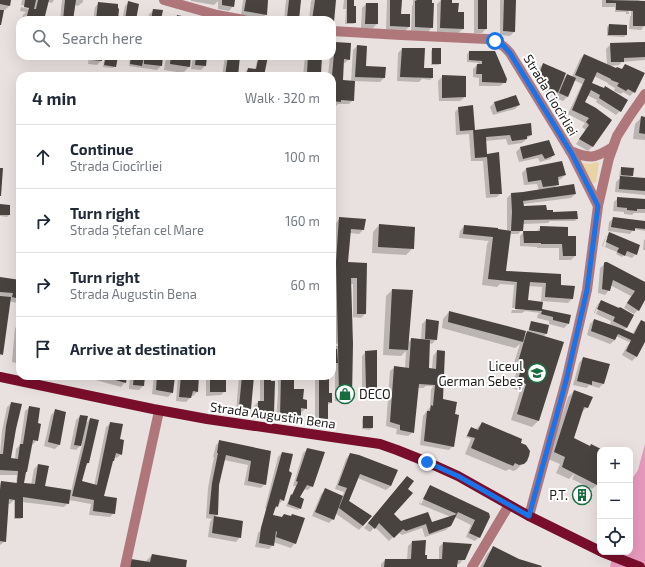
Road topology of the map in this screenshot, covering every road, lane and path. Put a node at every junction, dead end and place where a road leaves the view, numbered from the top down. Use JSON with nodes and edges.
{"nodes":[{"id":1,"x":164,"y":0,"type":"edge"},
{"id":2,"x":222,"y":16,"type":"edge"},
{"id":3,"x":336,"y":30,"type":"edge"},
{"id":4,"x":645,"y":94,"type":"edge"},
{"id":5,"x":613,"y":147,"type":"junction"},
{"id":6,"x":570,"y":151,"type":"junction"},
{"id":7,"x":598,"y":206,"type":"junction"},
{"id":8,"x":0,"y":378,"type":"edge"},
{"id":9,"x":159,"y":411,"type":"junction"},
{"id":10,"x":509,"y":504,"type":"junction"},
{"id":11,"x":529,"y":516,"type":"junction"},
{"id":12,"x":597,"y":550,"type":"edge"},
{"id":13,"x":609,"y":555,"type":"edge"},
{"id":14,"x":125,"y":567,"type":"edge"},
{"id":15,"x":472,"y":567,"type":"edge"},
{"id":16,"x":640,"y":567,"type":"edge"}],
"edges":[{"from":1,"to":2,"type":"street"},
{"from":3,"to":6,"type":"street","name":"Strada Ciocîrliei"},
{"from":4,"to":5,"type":"street"},
{"from":5,"to":6,"type":"street"},
{"from":5,"to":7,"type":"street"},
{"from":6,"to":7,"type":"street","name":"Strada Ciocîrliei"},
{"from":7,"to":11,"type":"street"},
{"from":8,"to":9,"type":"main road","name":"Strada Augustin Bena"},
{"from":9,"to":10,"type":"main road","name":"Strada Augustin Bena"},
{"from":9,"to":14,"type":"street"},
{"from":10,"to":11,"type":"main road","name":"Strada Augustin Bena"},
{"from":10,"to":15,"type":"street"},
{"from":11,"to":12,"type":"main road","name":"Strada Augustin Bena"},
{"from":13,"to":16,"type":"main road","name":"Strada Augustin Bena"}]}
